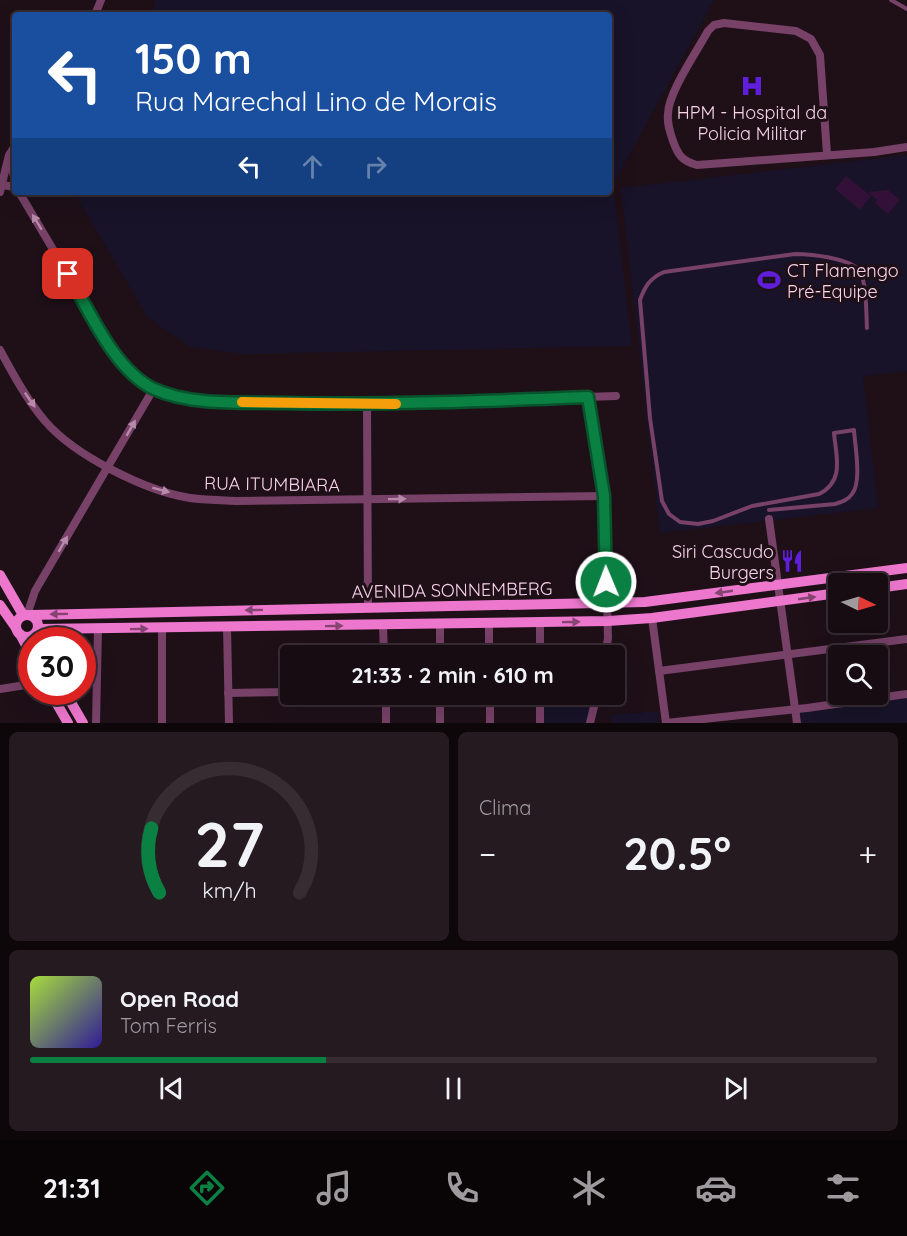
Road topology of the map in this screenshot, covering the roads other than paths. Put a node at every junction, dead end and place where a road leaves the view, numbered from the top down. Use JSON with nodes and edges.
{"nodes":[{"id":1,"x":891,"y":0,"type":"edge"},
{"id":2,"x":907,"y":9,"type":"edge"},
{"id":3,"x":907,"y":147,"type":"edge"},
{"id":4,"x":12,"y":150,"type":"edge"},
{"id":5,"x":0,"y":154,"type":"edge"},
{"id":6,"x":827,"y":154,"type":"junction"},
{"id":7,"x":9,"y":155,"type":"junction"},
{"id":8,"x":12,"y":168,"type":"edge"},
{"id":9,"x":1,"y":188,"type":"edge"},
{"id":10,"x":21,"y":195,"type":"edge"},
{"id":11,"x":867,"y":327,"type":"dead end"},
{"id":12,"x":0,"y":350,"type":"edge"},
{"id":13,"x":154,"y":388,"type":"junction"},
{"id":14,"x":616,"y":396,"type":"dead end"},
{"id":15,"x":588,"y":397,"type":"junction"},
{"id":16,"x":367,"y":404,"type":"junction"},
{"id":17,"x":108,"y":467,"type":"junction"},
{"id":18,"x":604,"y":496,"type":"junction"},
{"id":19,"x":367,"y":499,"type":"junction"},
{"id":20,"x":768,"y":503,"type":"junction"},
{"id":21,"x":769,"y":515,"type":"junction"},
{"id":22,"x":907,"y":568,"type":"edge"},
{"id":23,"x":0,"y":575,"type":"edge"},
{"id":24,"x":778,"y":584,"type":"junction"},
{"id":25,"x":907,"y":584,"type":"edge"},
{"id":26,"x":888,"y":587,"type":"edge"},
{"id":27,"x":828,"y":594,"type":"edge"},
{"id":28,"x":780,"y":601,"type":"junction"},
{"id":29,"x":606,"y":604,"type":"junction"},
{"id":30,"x":0,"y":605,"type":"edge"},
{"id":31,"x":368,"y":607,"type":"junction"},
{"id":32,"x":27,"y":615,"type":"junction"},
{"id":33,"x":652,"y":618,"type":"junction"},
{"id":34,"x":608,"y":621,"type":"junction"},
{"id":35,"x":540,"y":623,"type":"junction"},
{"id":36,"x":440,"y":624,"type":"junction"},
{"id":37,"x":489,"y":624,"type":"junction"},
{"id":38,"x":383,"y":625,"type":"junction"},
{"id":39,"x":37,"y":627,"type":"edge"},
{"id":40,"x":227,"y":627,"type":"junction"},
{"id":41,"x":162,"y":628,"type":"junction"},
{"id":42,"x":98,"y":629,"type":"joint"},
{"id":43,"x":18,"y":631,"type":"joint"},
{"id":44,"x":907,"y":639,"type":"edge"},
{"id":45,"x":384,"y":645,"type":"edge"},
{"id":46,"x":440,"y":645,"type":"edge"},
{"id":47,"x":489,"y":645,"type":"edge"},
{"id":48,"x":540,"y":645,"type":"edge"},
{"id":49,"x":606,"y":645,"type":"edge"},
{"id":50,"x":788,"y":656,"type":"junction"},
{"id":51,"x":659,"y":671,"type":"junction"},
{"id":52,"x":18,"y":686,"type":"edge"},
{"id":53,"x":0,"y":689,"type":"edge"},
{"id":54,"x":280,"y":692,"type":"edge"},
{"id":55,"x":228,"y":693,"type":"junction"},
{"id":56,"x":907,"y":694,"type":"edge"},
{"id":57,"x":58,"y":705,"type":"edge"},
{"id":58,"x":72,"y":705,"type":"edge"},
{"id":59,"x":386,"y":705,"type":"edge"},
{"id":60,"x":440,"y":705,"type":"edge"},
{"id":61,"x":490,"y":705,"type":"edge"},
{"id":62,"x":540,"y":705,"type":"edge"},
{"id":63,"x":594,"y":705,"type":"edge"},
{"id":64,"x":795,"y":710,"type":"junction"},
{"id":65,"x":68,"y":723,"type":"edge"},
{"id":66,"x":83,"y":723,"type":"edge"},
{"id":67,"x":96,"y":723,"type":"edge"},
{"id":68,"x":162,"y":723,"type":"edge"},
{"id":69,"x":229,"y":723,"type":"edge"},
{"id":70,"x":386,"y":723,"type":"edge"},
{"id":71,"x":440,"y":723,"type":"edge"},
{"id":72,"x":490,"y":723,"type":"edge"},
{"id":73,"x":540,"y":723,"type":"edge"},
{"id":74,"x":590,"y":723,"type":"edge"},
{"id":75,"x":666,"y":723,"type":"edge"},
{"id":76,"x":797,"y":723,"type":"edge"}],
"edges":[{"from":1,"to":2,"type":"lane"},
{"from":3,"to":6,"type":"street"},
{"from":4,"to":7,"type":"street"},
{"from":5,"to":7,"type":"street"},
{"from":6,"to":6,"type":"street"},
{"from":7,"to":8,"type":"street"},
{"from":7,"to":9,"type":"street"},
{"from":13,"to":10,"type":"street","one_way":true},
{"from":11,"to":20,"type":"lane"},
{"from":12,"to":17,"type":"street","name":"RUA ITUMBIARA","one_way":true},
{"from":13,"to":16,"type":"street"},
{"from":17,"to":13,"type":"street","one_way":true},
{"from":14,"to":15,"type":"street"},
{"from":15,"to":16,"type":"street"},
{"from":15,"to":18,"type":"street"},
{"from":16,"to":19,"type":"street"},
{"from":17,"to":19,"type":"street","name":"RUA ITUMBIARA","one_way":true},
{"from":32,"to":17,"type":"street","one_way":true},
{"from":19,"to":18,"type":"street","name":"RUA ITUMBIARA","one_way":true},
{"from":18,"to":29,"type":"street"},
{"from":19,"to":31,"type":"street"},
{"from":20,"to":21,"type":"lane"},
{"from":20,"to":21,"type":"lane"},
{"from":21,"to":24,"type":"street"},
{"from":22,"to":24,"type":"street","name":"AVENIDA SONNEMBERG"},
{"from":23,"to":32,"type":"street"},
{"from":24,"to":28,"type":"street"},
{"from":24,"to":29,"type":"street","name":"AVENIDA SONNEMBERG","one_way":true},
{"from":25,"to":26,"type":"street"},
{"from":28,"to":27,"type":"street","name":"AVENIDA SONNEMBERG","one_way":true},
{"from":28,"to":33,"type":"street","name":"AVENIDA SONNEMBERG"},
{"from":28,"to":50,"type":"street"},
{"from":29,"to":31,"type":"street","name":"AVENIDA SONNEMBERG"},
{"from":29,"to":34,"type":"street"},
{"from":30,"to":43,"type":"street"},
{"from":31,"to":32,"type":"street","name":"AVENIDA SONNEMBERG","one_way":true},
{"from":32,"to":39,"type":"street"},
{"from":32,"to":43,"type":"street"},
{"from":33,"to":34,"type":"street","name":"AVENIDA SONNEMBERG"},
{"from":33,"to":51,"type":"street"},
{"from":35,"to":34,"type":"street","name":"AVENIDA SONNEMBERG","one_way":true},
{"from":34,"to":49,"type":"street"},
{"from":35,"to":37,"type":"street","name":"AVENIDA SONNEMBERG"},
{"from":35,"to":48,"type":"street"},
{"from":36,"to":37,"type":"street","name":"AVENIDA SONNEMBERG"},
{"from":36,"to":38,"type":"street","name":"AVENIDA SONNEMBERG"},
{"from":36,"to":46,"type":"street"},
{"from":37,"to":47,"type":"street"},
{"from":40,"to":38,"type":"street","name":"AVENIDA SONNEMBERG","one_way":true},
{"from":38,"to":45,"type":"street"},
{"from":40,"to":41,"type":"street","name":"AVENIDA SONNEMBERG"},
{"from":40,"to":55,"type":"street"},
{"from":42,"to":41,"type":"street","name":"AVENIDA SONNEMBERG","one_way":true},
{"from":41,"to":68,"type":"street"},
{"from":42,"to":67,"type":"street"},
{"from":44,"to":50,"type":"street"},
{"from":50,"to":51,"type":"street"},
{"from":50,"to":64,"type":"street"},
{"from":51,"to":75,"type":"street"},
{"from":52,"to":53,"type":"street"},
{"from":54,"to":55,"type":"street"},
{"from":55,"to":69,"type":"street"},
{"from":56,"to":64,"type":"street"},
{"from":57,"to":65,"type":"street"},
{"from":58,"to":66,"type":"street"},
{"from":59,"to":70,"type":"street"},
{"from":60,"to":71,"type":"street"},
{"from":61,"to":72,"type":"street"},
{"from":62,"to":73,"type":"street"},
{"from":63,"to":74,"type":"street"},
{"from":64,"to":75,"type":"street"},
{"from":64,"to":76,"type":"street"}]}
